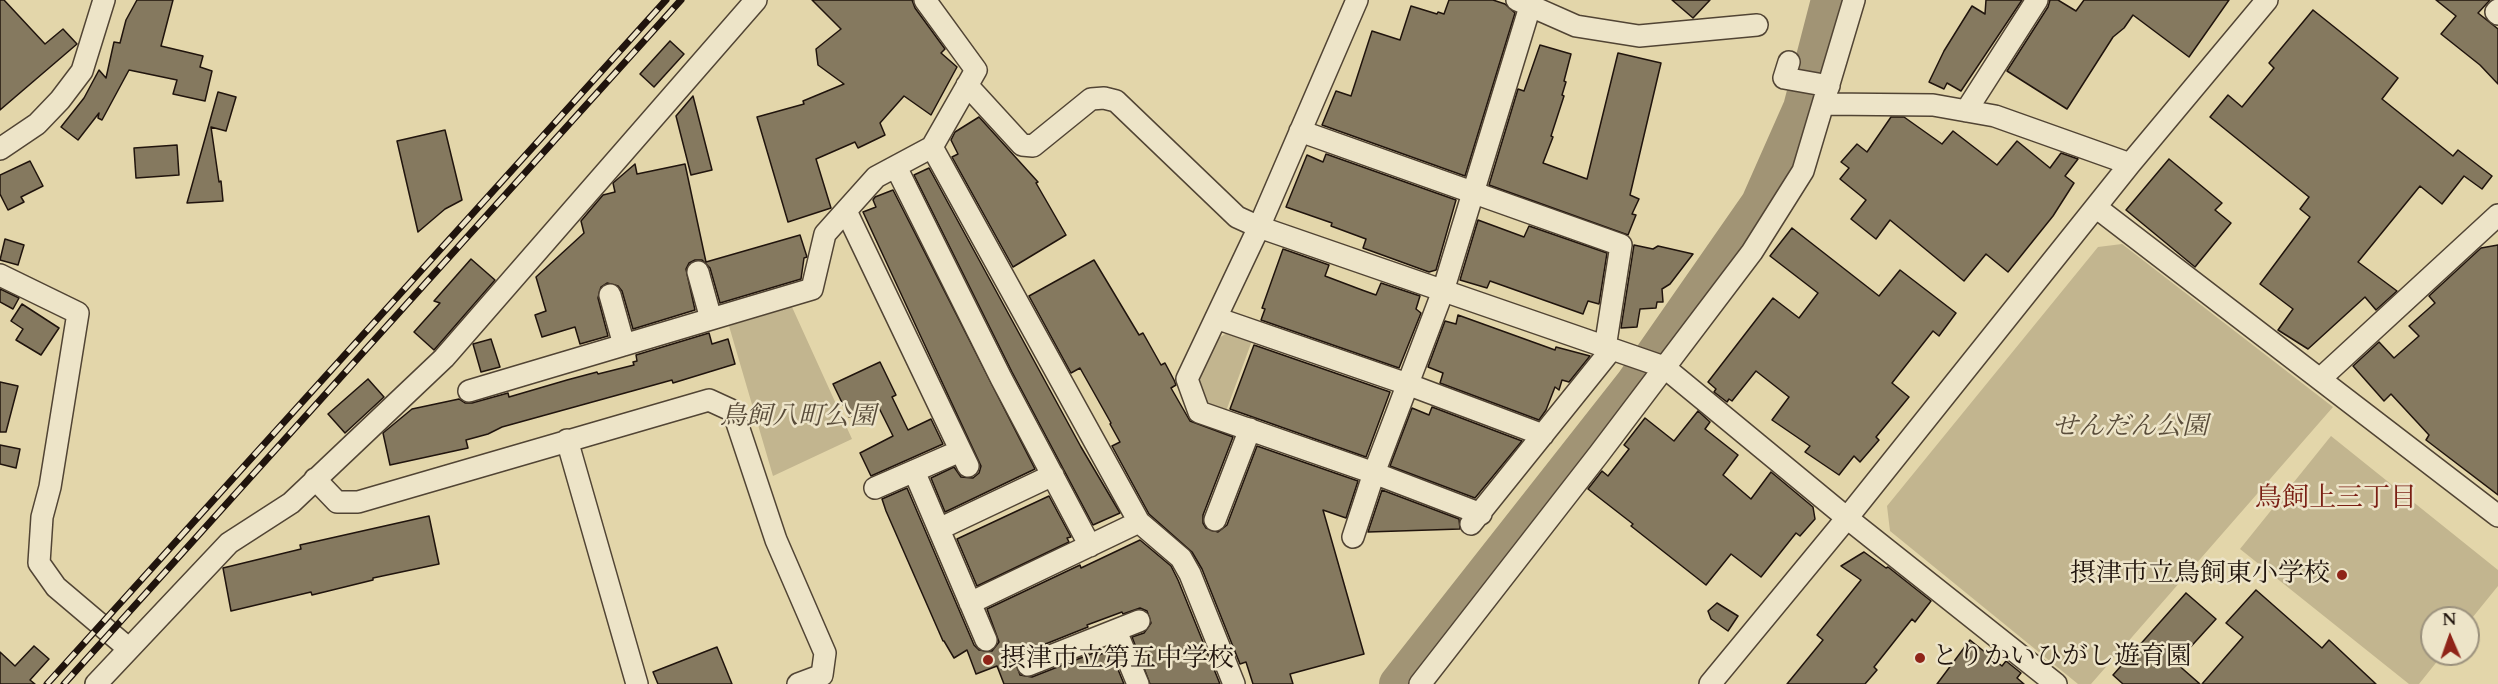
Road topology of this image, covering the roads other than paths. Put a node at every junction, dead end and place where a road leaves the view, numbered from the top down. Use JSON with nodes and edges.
{"nodes":[{"id":1,"x":104,"y":0,"type":"edge"},
{"id":2,"x":756,"y":0,"type":"edge"},
{"id":3,"x":925,"y":0,"type":"edge"},
{"id":4,"x":1356,"y":0,"type":"edge"},
{"id":5,"x":1854,"y":0,"type":"edge"},
{"id":6,"x":2037,"y":0,"type":"edge"},
{"id":7,"x":2267,"y":0,"type":"edge"},
{"id":8,"x":1526,"y":2,"type":"edge"},
{"id":9,"x":1757,"y":25,"type":"dead end"},
{"id":10,"x":1787,"y":70,"type":"dead end"},
{"id":11,"x":968,"y":85,"type":"junction"},
{"id":12,"x":1824,"y":92,"type":"junction"},
{"id":13,"x":1966,"y":111,"type":"junction"},
{"id":14,"x":1300,"y":131,"type":"junction"},
{"id":15,"x":932,"y":147,"type":"junction"},
{"id":16,"x":0,"y":149,"type":"edge"},
{"id":17,"x":2130,"y":164,"type":"junction"},
{"id":18,"x":896,"y":167,"type":"junction"},
{"id":19,"x":1473,"y":192,"type":"junction"},
{"id":20,"x":2097,"y":208,"type":"junction"},
{"id":21,"x":846,"y":211,"type":"junction"},
{"id":22,"x":2498,"y":215,"type":"edge"},
{"id":23,"x":1259,"y":227,"type":"junction"},
{"id":24,"x":698,"y":272,"type":"dead end"},
{"id":25,"x":0,"y":275,"type":"edge"},
{"id":26,"x":1443,"y":291,"type":"junction"},
{"id":27,"x":610,"y":295,"type":"dead end"},
{"id":28,"x":1216,"y":318,"type":"junction"},
{"id":29,"x":711,"y":319,"type":"junction"},
{"id":30,"x":624,"y":345,"type":"junction"},
{"id":31,"x":1608,"y":349,"type":"junction"},
{"id":32,"x":1664,"y":368,"type":"junction"},
{"id":33,"x":2321,"y":378,"type":"junction"},
{"id":34,"x":1407,"y":384,"type":"junction"},
{"id":35,"x":468,"y":391,"type":"dead end"},
{"id":36,"x":1250,"y":429,"type":"junction"},
{"id":37,"x":1543,"y":435,"type":"junction"},
{"id":38,"x":567,"y":440,"type":"junction"},
{"id":39,"x":914,"y":471,"type":"junction"},
{"id":40,"x":1374,"y":473,"type":"junction"},
{"id":41,"x":1053,"y":475,"type":"junction"},
{"id":42,"x":315,"y":479,"type":"junction"},
{"id":43,"x":875,"y":488,"type":"dead end"},
{"id":44,"x":2498,"y":516,"type":"edge"},
{"id":45,"x":1847,"y":518,"type":"junction"},
{"id":46,"x":1215,"y":520,"type":"dead end"},
{"id":47,"x":1139,"y":522,"type":"junction"},
{"id":48,"x":939,"y":529,"type":"junction"},
{"id":49,"x":1353,"y":537,"type":"dead end"},
{"id":50,"x":1090,"y":546,"type":"junction"},
{"id":51,"x":970,"y":603,"type":"junction"},
{"id":52,"x":1139,"y":621,"type":"dead end"},
{"id":53,"x":1116,"y":630,"type":"junction"},
{"id":54,"x":986,"y":640,"type":"dead end"},
{"id":55,"x":128,"y":648,"type":"junction"},
{"id":56,"x":1028,"y":665,"type":"dead end"},
{"id":57,"x":96,"y":684,"type":"edge"},
{"id":58,"x":637,"y":684,"type":"edge"},
{"id":59,"x":798,"y":684,"type":"edge"},
{"id":60,"x":1138,"y":684,"type":"edge"},
{"id":61,"x":1233,"y":684,"type":"edge"},
{"id":62,"x":1419,"y":684,"type":"edge"},
{"id":63,"x":1710,"y":684,"type":"edge"},
{"id":64,"x":2056,"y":684,"type":"edge"}],
"edges":[{"from":1,"to":16,"type":"street"},
{"from":2,"to":42,"type":"street"},
{"from":3,"to":11,"type":"street"},
{"from":4,"to":14,"type":"street"},
{"from":5,"to":12,"type":"street"},
{"from":6,"to":13,"type":"street"},
{"from":7,"to":17,"type":"street"},
{"from":8,"to":9,"type":"street"},
{"from":8,"to":19,"type":"street"},
{"from":10,"to":12,"type":"street"},
{"from":11,"to":15,"type":"street"},
{"from":11,"to":23,"type":"street"},
{"from":12,"to":13,"type":"street"},
{"from":12,"to":32,"type":"street"},
{"from":13,"to":17,"type":"street"},
{"from":14,"to":19,"type":"street"},
{"from":14,"to":23,"type":"street"},
{"from":15,"to":18,"type":"street"},
{"from":15,"to":47,"type":"street"},
{"from":17,"to":20,"type":"street"},
{"from":18,"to":21,"type":"street"},
{"from":18,"to":41,"type":"street"},
{"from":19,"to":26,"type":"street"},
{"from":19,"to":31,"type":"street"},
{"from":20,"to":33,"type":"street"},
{"from":20,"to":45,"type":"street"},
{"from":21,"to":29,"type":"street"},
{"from":21,"to":39,"type":"street"},
{"from":22,"to":33,"type":"street"},
{"from":23,"to":26,"type":"street"},
{"from":23,"to":28,"type":"street"},
{"from":24,"to":29,"type":"street"},
{"from":25,"to":55,"type":"street"},
{"from":26,"to":31,"type":"street"},
{"from":26,"to":34,"type":"street"},
{"from":27,"to":30,"type":"street"},
{"from":28,"to":34,"type":"street"},
{"from":28,"to":36,"type":"street"},
{"from":29,"to":30,"type":"street"},
{"from":30,"to":35,"type":"street"},
{"from":31,"to":32,"type":"street"},
{"from":31,"to":37,"type":"street"},
{"from":32,"to":45,"type":"street"},
{"from":32,"to":62,"type":"street"},
{"from":33,"to":44,"type":"street"},
{"from":34,"to":37,"type":"street"},
{"from":34,"to":40,"type":"street"},
{"from":36,"to":40,"type":"street"},
{"from":36,"to":46,"type":"street"},
{"from":37,"to":40,"type":"street"},
{"from":38,"to":42,"type":"street"},
{"from":38,"to":58,"type":"street"},
{"from":38,"to":59,"type":"street"},
{"from":39,"to":43,"type":"street"},
{"from":39,"to":48,"type":"street"},
{"from":40,"to":49,"type":"street"},
{"from":41,"to":48,"type":"street"},
{"from":41,"to":50,"type":"street"},
{"from":42,"to":55,"type":"street"},
{"from":45,"to":63,"type":"street"},
{"from":45,"to":64,"type":"street"},
{"from":47,"to":50,"type":"street"},
{"from":47,"to":61,"type":"street"},
{"from":48,"to":51,"type":"street"},
{"from":50,"to":51,"type":"street"},
{"from":51,"to":54,"type":"street"},
{"from":52,"to":53,"type":"street"},
{"from":53,"to":56,"type":"street"},
{"from":53,"to":60,"type":"street"},
{"from":55,"to":57,"type":"street"}]}
